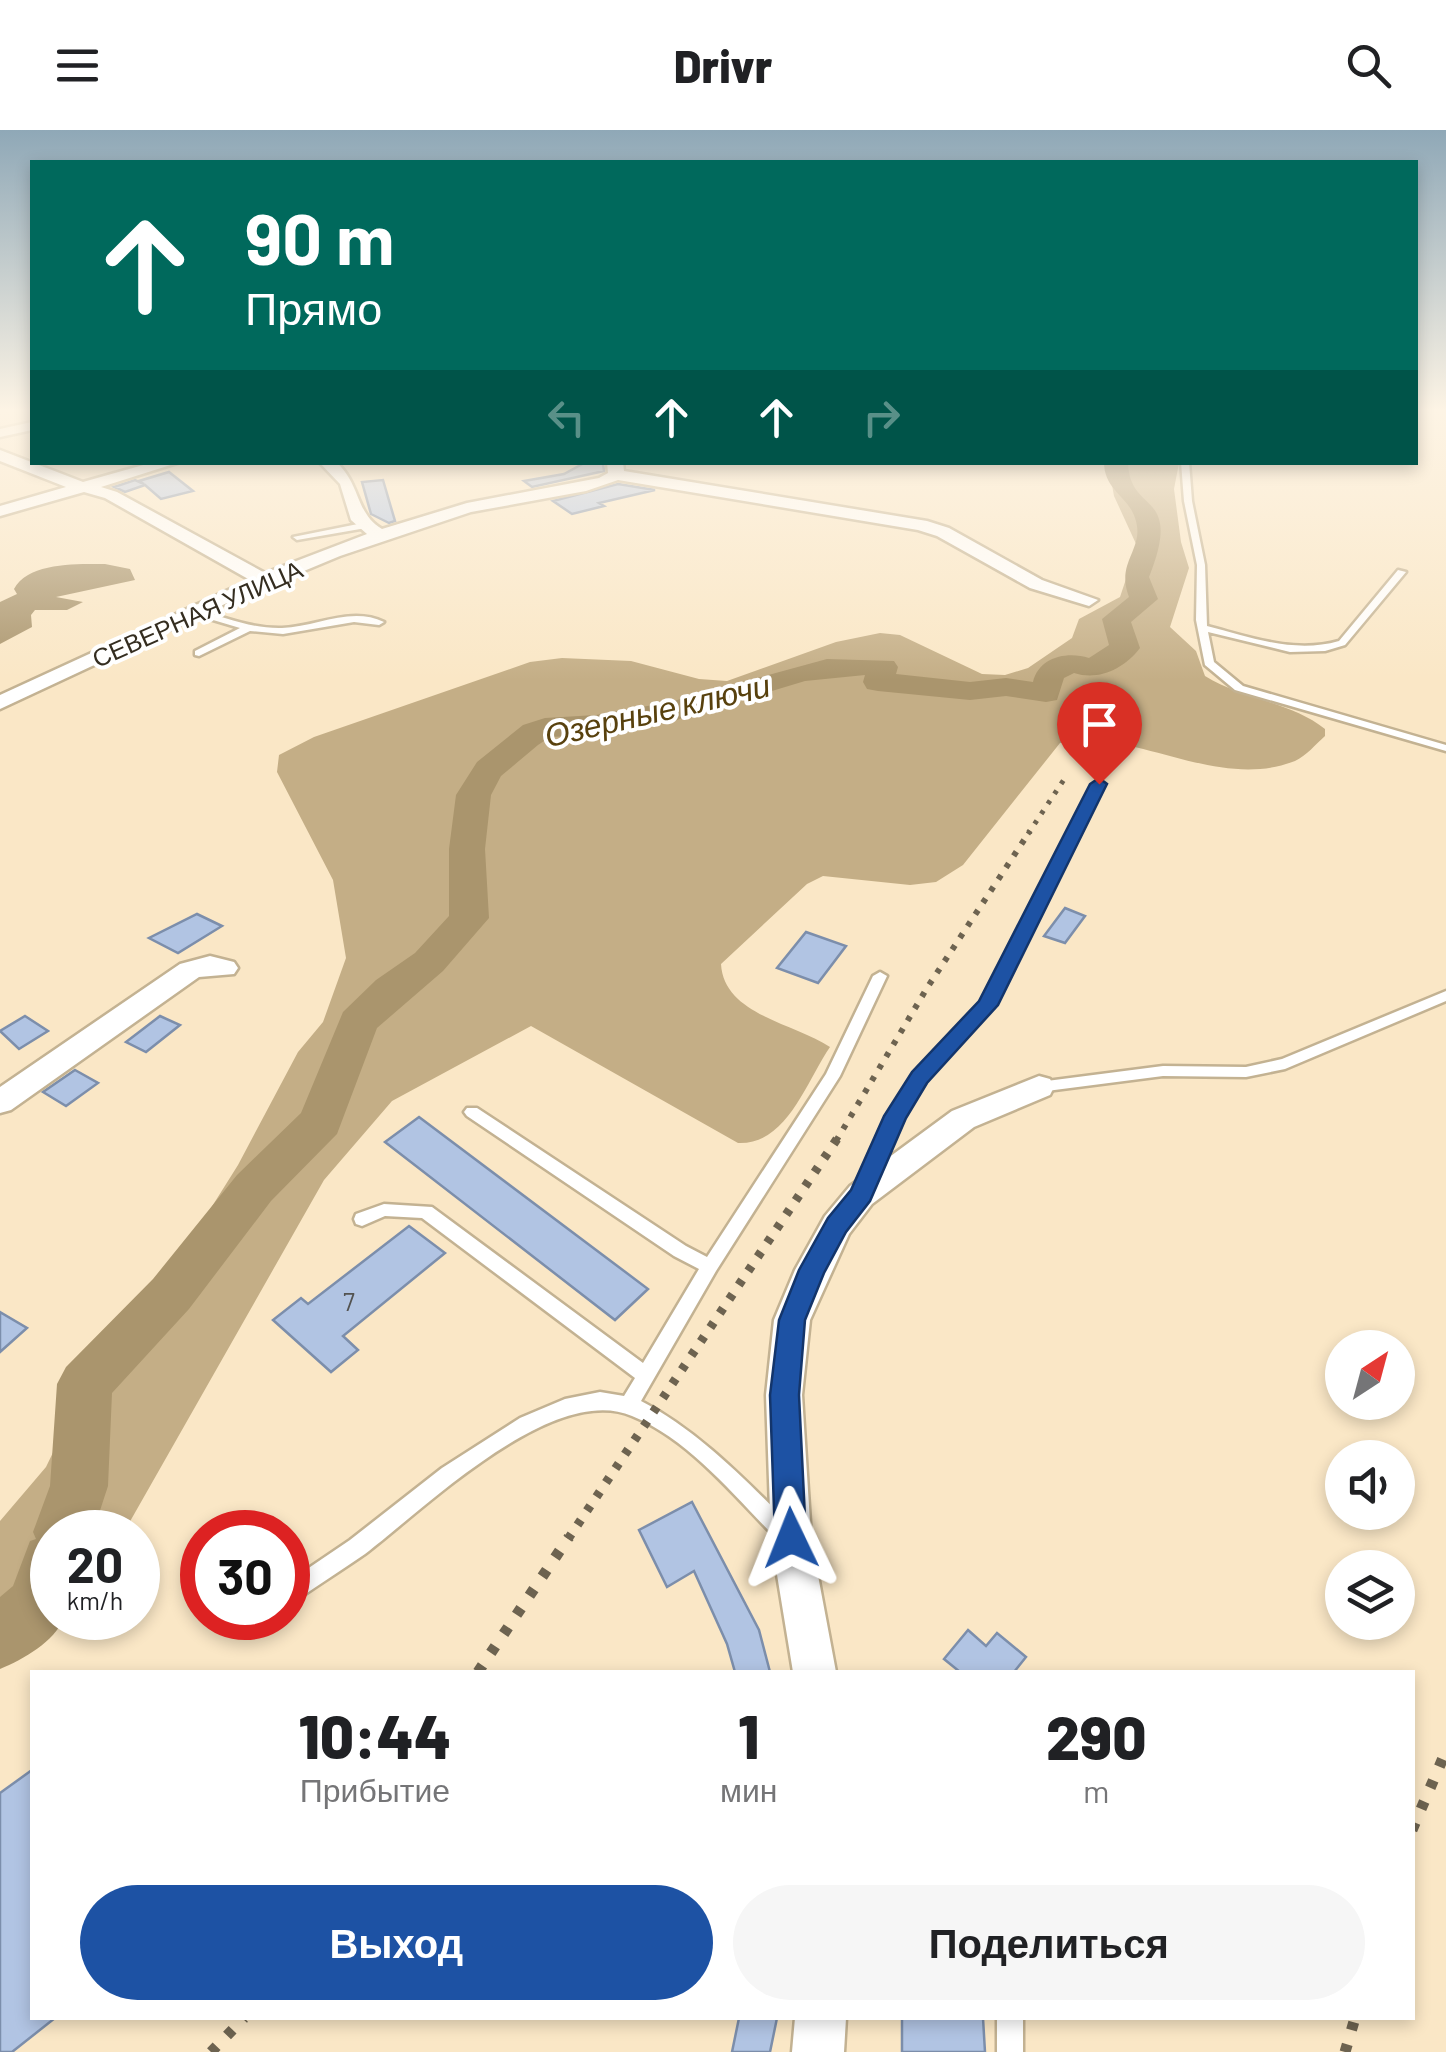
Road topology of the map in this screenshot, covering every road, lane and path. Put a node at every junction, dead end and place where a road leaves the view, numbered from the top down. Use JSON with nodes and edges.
{"nodes":[{"id":1,"x":35,"y":501,"type":"edge"},
{"id":2,"x":119,"y":501,"type":"edge"},
{"id":3,"x":351,"y":501,"type":"edge"},
{"id":4,"x":505,"y":501,"type":"edge"},
{"id":5,"x":794,"y":501,"type":"edge"},
{"id":6,"x":1185,"y":501,"type":"edge"},
{"id":7,"x":0,"y":511,"type":"edge"},
{"id":8,"x":371,"y":530,"type":"junction"},
{"id":9,"x":297,"y":537,"type":"dead end"},
{"id":10,"x":1401,"y":572,"type":"dead end"},
{"id":11,"x":267,"y":582,"type":"junction"},
{"id":12,"x":1089,"y":600,"type":"dead end"},
{"id":13,"x":196,"y":612,"type":"junction"},
{"id":14,"x":379,"y":622,"type":"dead end"},
{"id":15,"x":248,"y":628,"type":"junction"},
{"id":16,"x":1202,"y":628,"type":"junction"},
{"id":17,"x":199,"y":652,"type":"dead end"},
{"id":18,"x":0,"y":703,"type":"edge"},
{"id":19,"x":1446,"y":748,"type":"edge"},
{"id":20,"x":1099,"y":784,"type":"dead end"},
{"id":21,"x":224,"y":968,"type":"dead end"},
{"id":22,"x":880,"y":976,"type":"dead end"},
{"id":23,"x":1446,"y":996,"type":"edge"},
{"id":24,"x":1039,"y":1087,"type":"joint"},
{"id":25,"x":0,"y":1102,"type":"edge"},
{"id":26,"x":472,"y":1112,"type":"dead end"},
{"id":27,"x":861,"y":1195,"type":"junction"},
{"id":28,"x":362,"y":1218,"type":"dead end"},
{"id":29,"x":710,"y":1266,"type":"junction"},
{"id":30,"x":644,"y":1374,"type":"junction"},
{"id":31,"x":629,"y":1404,"type":"junction"},
{"id":32,"x":791,"y":1538,"type":"junction"},
{"id":33,"x":310,"y":1579,"type":"edge"},
{"id":34,"x":814,"y":1670,"type":"edge"},
{"id":35,"x":821,"y":2020,"type":"edge"},
{"id":36,"x":1010,"y":2020,"type":"edge"},
{"id":37,"x":818,"y":2052,"type":"edge"},
{"id":38,"x":1010,"y":2052,"type":"edge"}],
"edges":[{"from":1,"to":7,"type":"street"},
{"from":2,"to":11,"type":"street"},
{"from":3,"to":8,"type":"street"},
{"from":4,"to":8,"type":"street","name":"СЕВЕРНАЯ УЛИЦА"},
{"from":5,"to":12,"type":"street"},
{"from":6,"to":16,"type":"lane"},
{"from":8,"to":9,"type":"lane"},
{"from":8,"to":11,"type":"street","name":"СЕВЕРНАЯ УЛИЦА"},
{"from":10,"to":16,"type":"lane"},
{"from":11,"to":13,"type":"street","name":"СЕВЕРНАЯ УЛИЦА"},
{"from":13,"to":15,"type":"lane"},
{"from":13,"to":18,"type":"street","name":"СЕВЕРНАЯ УЛИЦА"},
{"from":14,"to":15,"type":"lane"},
{"from":15,"to":17,"type":"lane"},
{"from":16,"to":19,"type":"lane"},
{"from":20,"to":27,"type":"lane"},
{"from":21,"to":25,"type":"street"},
{"from":22,"to":29,"type":"lane"},
{"from":23,"to":24,"type":"lane"},
{"from":24,"to":27,"type":"street"},
{"from":26,"to":29,"type":"lane"},
{"from":27,"to":32,"type":"street"},
{"from":28,"to":30,"type":"lane"},
{"from":29,"to":30,"type":"lane"},
{"from":30,"to":31,"type":"lane"},
{"from":31,"to":32,"type":"lane"},
{"from":31,"to":33,"type":"lane"},
{"from":32,"to":34,"type":"street"},
{"from":35,"to":37,"type":"street"},
{"from":36,"to":38,"type":"lane"}]}
